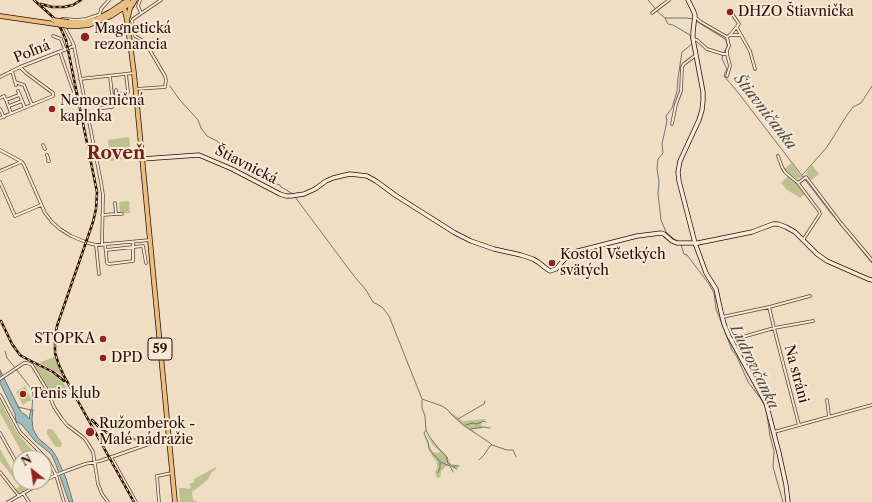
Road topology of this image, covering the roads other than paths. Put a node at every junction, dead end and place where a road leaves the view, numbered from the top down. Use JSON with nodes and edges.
{"nodes":[{"id":1,"x":109,"y":0,"type":"edge"},
{"id":2,"x":128,"y":0,"type":"edge"},
{"id":3,"x":135,"y":0,"type":"edge"},
{"id":4,"x":140,"y":0,"type":"edge"},
{"id":5,"x":161,"y":0,"type":"edge"},
{"id":6,"x":669,"y":0,"type":"edge"},
{"id":7,"x":688,"y":0,"type":"edge"},
{"id":8,"x":123,"y":3,"type":"edge"},
{"id":9,"x":732,"y":11,"type":"dead end"},
{"id":10,"x":115,"y":13,"type":"junction"},
{"id":11,"x":141,"y":13,"type":"junction"},
{"id":12,"x":652,"y":13,"type":"dead end"},
{"id":13,"x":0,"y":15,"type":"edge"},
{"id":14,"x":695,"y":18,"type":"junction"},
{"id":15,"x":130,"y":20,"type":"junction"},
{"id":16,"x":69,"y":24,"type":"junction"},
{"id":17,"x":737,"y":27,"type":"junction"},
{"id":18,"x":730,"y":35,"type":"junction"},
{"id":19,"x":53,"y":36,"type":"dead end"},
{"id":20,"x":741,"y":36,"type":"junction"},
{"id":21,"x":727,"y":37,"type":"junction"},
{"id":22,"x":693,"y":39,"type":"junction"},
{"id":23,"x":74,"y":46,"type":"junction"},
{"id":24,"x":65,"y":50,"type":"junction"},
{"id":25,"x":60,"y":52,"type":"junction"},
{"id":26,"x":725,"y":54,"type":"junction"},
{"id":27,"x":696,"y":55,"type":"junction"},
{"id":28,"x":20,"y":67,"type":"junction"},
{"id":29,"x":755,"y":69,"type":"dead end"},
{"id":30,"x":12,"y":71,"type":"junction"},
{"id":31,"x":134,"y":73,"type":"junction"},
{"id":32,"x":126,"y":74,"type":"junction"},
{"id":33,"x":110,"y":76,"type":"junction"},
{"id":34,"x":727,"y":76,"type":"dead end"},
{"id":35,"x":0,"y":77,"type":"edge"},
{"id":36,"x":80,"y":79,"type":"junction"},
{"id":37,"x":15,"y":82,"type":"junction"},
{"id":38,"x":16,"y":85,"type":"dead end"},
{"id":39,"x":136,"y":89,"type":"junction"},
{"id":40,"x":116,"y":90,"type":"dead end"},
{"id":41,"x":18,"y":91,"type":"dead end"},
{"id":42,"x":116,"y":94,"type":"junction"},
{"id":43,"x":19,"y":95,"type":"junction"},
{"id":44,"x":0,"y":98,"type":"edge"},
{"id":45,"x":6,"y":100,"type":"junction"},
{"id":46,"x":74,"y":100,"type":"dead end"},
{"id":47,"x":22,"y":101,"type":"junction"},
{"id":48,"x":117,"y":102,"type":"dead end"},
{"id":49,"x":32,"y":105,"type":"junction"},
{"id":50,"x":85,"y":105,"type":"junction"},
{"id":51,"x":8,"y":106,"type":"junction"},
{"id":52,"x":25,"y":108,"type":"junction"},
{"id":53,"x":103,"y":108,"type":"dead end"},
{"id":54,"x":0,"y":109,"type":"edge"},
{"id":55,"x":12,"y":114,"type":"junction"},
{"id":56,"x":4,"y":117,"type":"junction"},
{"id":57,"x":0,"y":118,"type":"edge"},
{"id":58,"x":100,"y":119,"type":"dead end"},
{"id":59,"x":672,"y":124,"type":"dead end"},
{"id":60,"x":43,"y":145,"type":"dead end"},
{"id":61,"x":45,"y":149,"type":"dead end"},
{"id":62,"x":0,"y":150,"type":"edge"},
{"id":63,"x":47,"y":155,"type":"dead end"},
{"id":64,"x":778,"y":156,"type":"dead end"},
{"id":65,"x":142,"y":159,"type":"junction"},
{"id":66,"x":48,"y":161,"type":"dead end"},
{"id":67,"x":22,"y":162,"type":"junction"},
{"id":68,"x":0,"y":171,"type":"edge"},
{"id":69,"x":0,"y":182,"type":"edge"},
{"id":70,"x":798,"y":183,"type":"junction"},
{"id":71,"x":116,"y":203,"type":"dead end"},
{"id":72,"x":41,"y":205,"type":"junction"},
{"id":73,"x":116,"y":214,"type":"junction"},
{"id":74,"x":122,"y":214,"type":"dead end"},
{"id":75,"x":102,"y":215,"type":"junction"},
{"id":76,"x":150,"y":240,"type":"junction"},
{"id":77,"x":803,"y":240,"type":"junction"},
{"id":78,"x":133,"y":242,"type":"junction"},
{"id":79,"x":695,"y":243,"type":"junction"},
{"id":80,"x":105,"y":244,"type":"junction"},
{"id":81,"x":96,"y":245,"type":"junction"},
{"id":82,"x":102,"y":245,"type":"junction"},
{"id":83,"x":133,"y":248,"type":"junction"},
{"id":84,"x":106,"y":250,"type":"junction"},
{"id":85,"x":872,"y":260,"type":"edge"},
{"id":86,"x":146,"y":263,"type":"dead end"},
{"id":87,"x":99,"y":274,"type":"dead end"},
{"id":88,"x":872,"y":280,"type":"edge"},
{"id":89,"x":810,"y":296,"type":"dead end"},
{"id":90,"x":769,"y":307,"type":"junction"},
{"id":91,"x":722,"y":317,"type":"junction"},
{"id":92,"x":813,"y":321,"type":"dead end"},
{"id":93,"x":774,"y":328,"type":"junction"},
{"id":94,"x":732,"y":341,"type":"junction"},
{"id":95,"x":0,"y":379,"type":"edge"},
{"id":96,"x":0,"y":395,"type":"edge"},
{"id":97,"x":827,"y":400,"type":"dead end"},
{"id":98,"x":872,"y":405,"type":"edge"},
{"id":99,"x":829,"y":416,"type":"junction"},
{"id":100,"x":799,"y":425,"type":"junction"},
{"id":101,"x":774,"y":432,"type":"junction"},
{"id":102,"x":0,"y":433,"type":"edge"},
{"id":103,"x":169,"y":437,"type":"junction"},
{"id":104,"x":12,"y":455,"type":"edge"},
{"id":105,"x":111,"y":457,"type":"junction"},
{"id":106,"x":95,"y":462,"type":"junction"},
{"id":107,"x":0,"y":472,"type":"edge"},
{"id":108,"x":172,"y":473,"type":"junction"},
{"id":109,"x":57,"y":474,"type":"junction"},
{"id":110,"x":52,"y":477,"type":"edge"},
{"id":111,"x":29,"y":490,"type":"edge"},
{"id":112,"x":23,"y":493,"type":"junction"},
{"id":113,"x":19,"y":496,"type":"junction"},
{"id":114,"x":8,"y":502,"type":"edge"},
{"id":115,"x":29,"y":502,"type":"edge"},
{"id":116,"x":64,"y":502,"type":"edge"},
{"id":117,"x":108,"y":502,"type":"edge"},
{"id":118,"x":136,"y":502,"type":"edge"},
{"id":119,"x":159,"y":502,"type":"edge"},
{"id":120,"x":175,"y":502,"type":"edge"},
{"id":121,"x":788,"y":502,"type":"edge"}],
"edges":[{"from":1,"to":23,"type":"street"},
{"from":2,"to":8,"type":"main road"},
{"from":3,"to":8,"type":"main road"},
{"from":3,"to":15,"type":"main road"},
{"from":4,"to":11,"type":"street"},
{"from":5,"to":11,"type":"street"},
{"from":6,"to":12,"type":"street"},
{"from":7,"to":14,"type":"street"},
{"from":8,"to":10,"type":"main road"},
{"from":8,"to":15,"type":"main road","number":"59"},
{"from":8,"to":16,"type":"main road"},
{"from":9,"to":17,"type":"street"},
{"from":10,"to":15,"type":"main road"},
{"from":10,"to":16,"type":"main road"},
{"from":11,"to":15,"type":"street"},
{"from":13,"to":16,"type":"main road","bridge":true},
{"from":14,"to":21,"type":"street"},
{"from":14,"to":22,"type":"street"},
{"from":15,"to":31,"type":"main road","number":"59"},
{"from":15,"to":39,"type":"street"},
{"from":17,"to":18,"type":"street"},
{"from":17,"to":20,"type":"street"},
{"from":18,"to":20,"type":"street"},
{"from":18,"to":21,"type":"street"},
{"from":19,"to":24,"type":"street","name":"Poľná"},
{"from":20,"to":29,"type":"street"},
{"from":21,"to":26,"type":"street"},
{"from":22,"to":26,"type":"street"},
{"from":22,"to":27,"type":"street"},
{"from":23,"to":24,"type":"street","name":"Poľná"},
{"from":23,"to":36,"type":"street"},
{"from":24,"to":25,"type":"street","name":"Poľná"},
{"from":25,"to":28,"type":"street","name":"Poľná"},
{"from":25,"to":46,"type":"street","name":"Poľná"},
{"from":26,"to":34,"type":"street"},
{"from":27,"to":59,"type":"street"},
{"from":27,"to":79,"type":"street"},
{"from":28,"to":30,"type":"street","name":"Poľná"},
{"from":28,"to":49,"type":"street"},
{"from":30,"to":35,"type":"street","name":"Poľná"},
{"from":30,"to":37,"type":"street","name":"Poľná"},
{"from":31,"to":32,"type":"street"},
{"from":31,"to":39,"type":"main road","number":"59"},
{"from":32,"to":33,"type":"street"},
{"from":32,"to":42,"type":"street"},
{"from":33,"to":36,"type":"street"},
{"from":33,"to":53,"type":"street"},
{"from":36,"to":50,"type":"street"},
{"from":37,"to":38,"type":"street","name":"Poľná"},
{"from":37,"to":49,"type":"street"},
{"from":39,"to":65,"type":"main road","number":"59"},
{"from":40,"to":42,"type":"street"},
{"from":41,"to":43,"type":"street"},
{"from":42,"to":48,"type":"street"},
{"from":43,"to":45,"type":"street"},
{"from":43,"to":47,"type":"street"},
{"from":44,"to":45,"type":"street"},
{"from":45,"to":51,"type":"street"},
{"from":47,"to":51,"type":"street"},
{"from":47,"to":52,"type":"street"},
{"from":49,"to":52,"type":"street"},
{"from":50,"to":58,"type":"street"},
{"from":50,"to":75,"type":"street"},
{"from":51,"to":55,"type":"street"},
{"from":52,"to":55,"type":"street"},
{"from":54,"to":56,"type":"street"},
{"from":55,"to":56,"type":"street"},
{"from":56,"to":57,"type":"street"},
{"from":60,"to":61,"type":"street"},
{"from":62,"to":67,"type":"street"},
{"from":63,"to":66,"type":"street"},
{"from":64,"to":70,"type":"street"},
{"from":65,"to":76,"type":"main road","number":"59"},
{"from":65,"to":79,"type":"street","name":"Štiavnická"},
{"from":67,"to":68,"type":"street"},
{"from":67,"to":72,"type":"street"},
{"from":69,"to":72,"type":"street"},
{"from":70,"to":77,"type":"street"},
{"from":70,"to":85,"type":"street"},
{"from":71,"to":73,"type":"street"},
{"from":72,"to":81,"type":"street"},
{"from":73,"to":74,"type":"street"},
{"from":73,"to":75,"type":"street"},
{"from":75,"to":82,"type":"street"},
{"from":76,"to":78,"type":"street"},
{"from":76,"to":103,"type":"main road","number":"59"},
{"from":77,"to":79,"type":"street"},
{"from":77,"to":88,"type":"street"},
{"from":78,"to":80,"type":"street"},
{"from":78,"to":83,"type":"street"},
{"from":79,"to":91,"type":"street"},
{"from":80,"to":82,"type":"street"},
{"from":80,"to":84,"type":"street"},
{"from":81,"to":82,"type":"street"},
{"from":81,"to":87,"type":"street"},
{"from":83,"to":84,"type":"street"},
{"from":83,"to":84,"type":"street"},
{"from":83,"to":86,"type":"street"},
{"from":89,"to":90,"type":"street"},
{"from":90,"to":91,"type":"street"},
{"from":90,"to":93,"type":"street","name":"Na stráni"},
{"from":91,"to":94,"type":"street"},
{"from":92,"to":93,"type":"street","name":"Na stráni"},
{"from":93,"to":94,"type":"street","name":"Na stráni"},
{"from":93,"to":100,"type":"street","name":"Na stráni"},
{"from":94,"to":101,"type":"street"},
{"from":95,"to":106,"type":"street"},
{"from":96,"to":109,"type":"street"},
{"from":97,"to":99,"type":"street"},
{"from":98,"to":99,"type":"street","name":"Na stráni"},
{"from":99,"to":100,"type":"street","name":"Na stráni"},
{"from":100,"to":101,"type":"street","name":"Na stráni"},
{"from":101,"to":121,"type":"street"},
{"from":102,"to":104,"type":"street"},
{"from":103,"to":105,"type":"street"},
{"from":103,"to":108,"type":"main road","number":"59"},
{"from":105,"to":106,"type":"street"},
{"from":105,"to":118,"type":"street"},
{"from":106,"to":109,"type":"street"},
{"from":106,"to":117,"type":"street"},
{"from":107,"to":113,"type":"street"},
{"from":108,"to":119,"type":"street"},
{"from":108,"to":120,"type":"main road","number":"59"},
{"from":109,"to":110,"type":"street"},
{"from":109,"to":116,"type":"street"},
{"from":111,"to":112,"type":"street"},
{"from":112,"to":113,"type":"street"},
{"from":112,"to":115,"type":"street"},
{"from":113,"to":114,"type":"street"}]}
